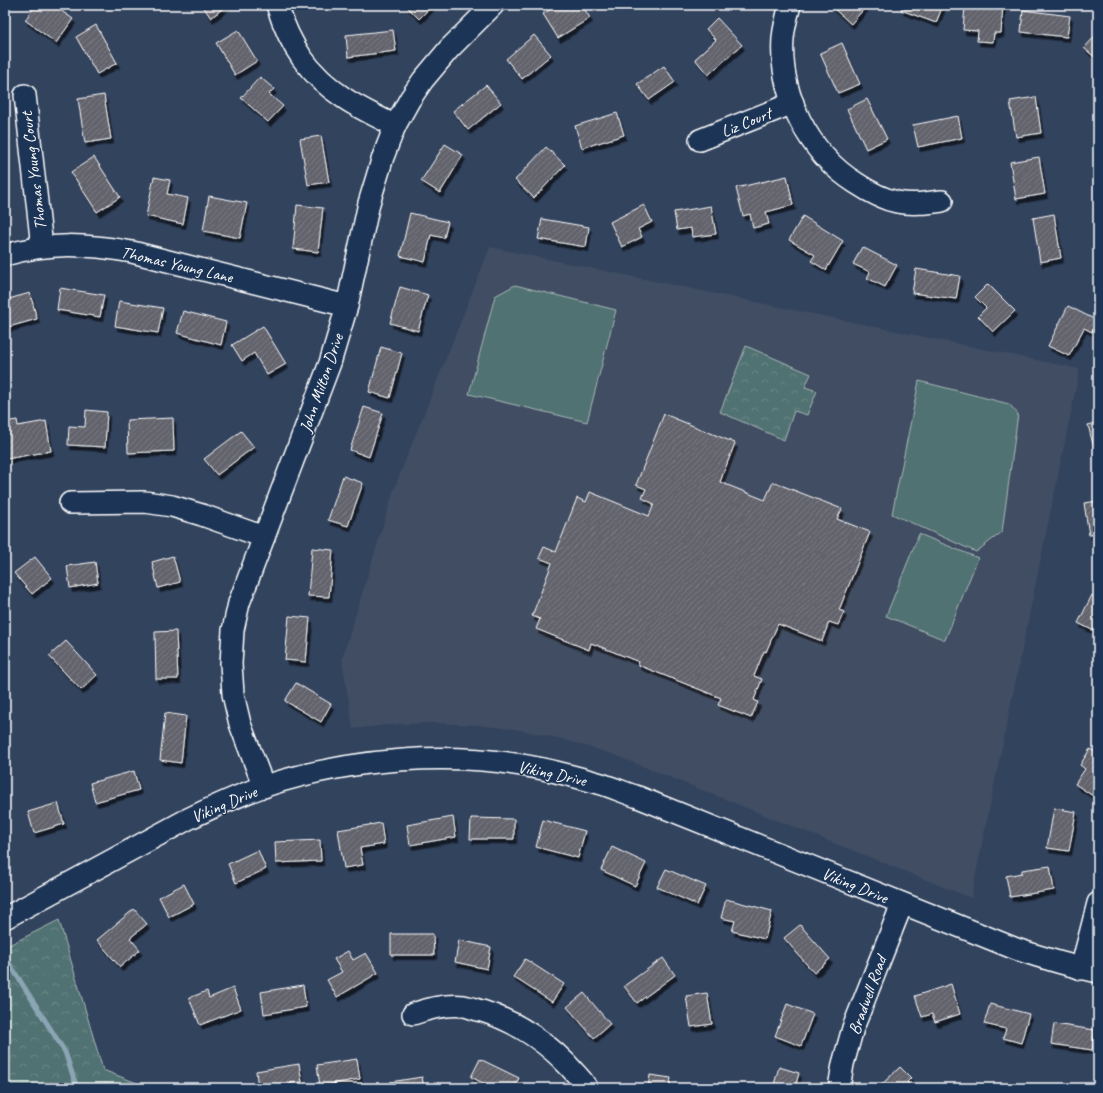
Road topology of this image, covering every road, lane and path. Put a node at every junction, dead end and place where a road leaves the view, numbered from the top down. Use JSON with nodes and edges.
{"nodes":[{"id":1,"x":277,"y":5,"type":"edge"},
{"id":2,"x":493,"y":5,"type":"edge"},
{"id":3,"x":790,"y":5,"type":"edge"},
{"id":4,"x":25,"y":95,"type":"dead end"},
{"id":5,"x":792,"y":103,"type":"junction"},
{"id":6,"x":395,"y":126,"type":"junction"},
{"id":7,"x":700,"y":140,"type":"dead end"},
{"id":8,"x":942,"y":201,"type":"dead end"},
{"id":9,"x":42,"y":247,"type":"junction"},
{"id":10,"x":5,"y":255,"type":"edge"},
{"id":11,"x":347,"y":306,"type":"junction"},
{"id":12,"x":70,"y":503,"type":"dead end"},
{"id":13,"x":264,"y":537,"type":"junction"},
{"id":14,"x":264,"y":787,"type":"junction"},
{"id":15,"x":1098,"y":903,"type":"edge"},
{"id":16,"x":902,"y":904,"type":"junction"},
{"id":17,"x":5,"y":918,"type":"edge"},
{"id":18,"x":1090,"y":970,"type":"edge"},
{"id":19,"x":413,"y":1014,"type":"dead end"},
{"id":20,"x":587,"y":1088,"type":"edge"},
{"id":21,"x":839,"y":1088,"type":"edge"}],
"edges":[{"from":1,"to":6,"type":"street"},
{"from":2,"to":6,"type":"street","name":"John Milton Drive"},
{"from":3,"to":5,"type":"street"},
{"from":4,"to":9,"type":"street","name":"Thomas Young Court"},
{"from":5,"to":7,"type":"street","name":"Liz Court"},
{"from":5,"to":8,"type":"street"},
{"from":6,"to":11,"type":"street","name":"John Milton Drive"},
{"from":9,"to":10,"type":"street","name":"Thomas Young Lane"},
{"from":9,"to":11,"type":"street","name":"Thomas Young Lane"},
{"from":11,"to":13,"type":"street","name":"John Milton Drive"},
{"from":12,"to":13,"type":"street"},
{"from":13,"to":14,"type":"street","name":"John Milton Drive"},
{"from":14,"to":16,"type":"street","name":"Viking Drive"},
{"from":14,"to":17,"type":"street","name":"Viking Drive"},
{"from":15,"to":18,"type":"street"},
{"from":16,"to":18,"type":"street","name":"Viking Drive"},
{"from":16,"to":21,"type":"street","name":"Bradwell Road"},
{"from":19,"to":20,"type":"street"}]}
